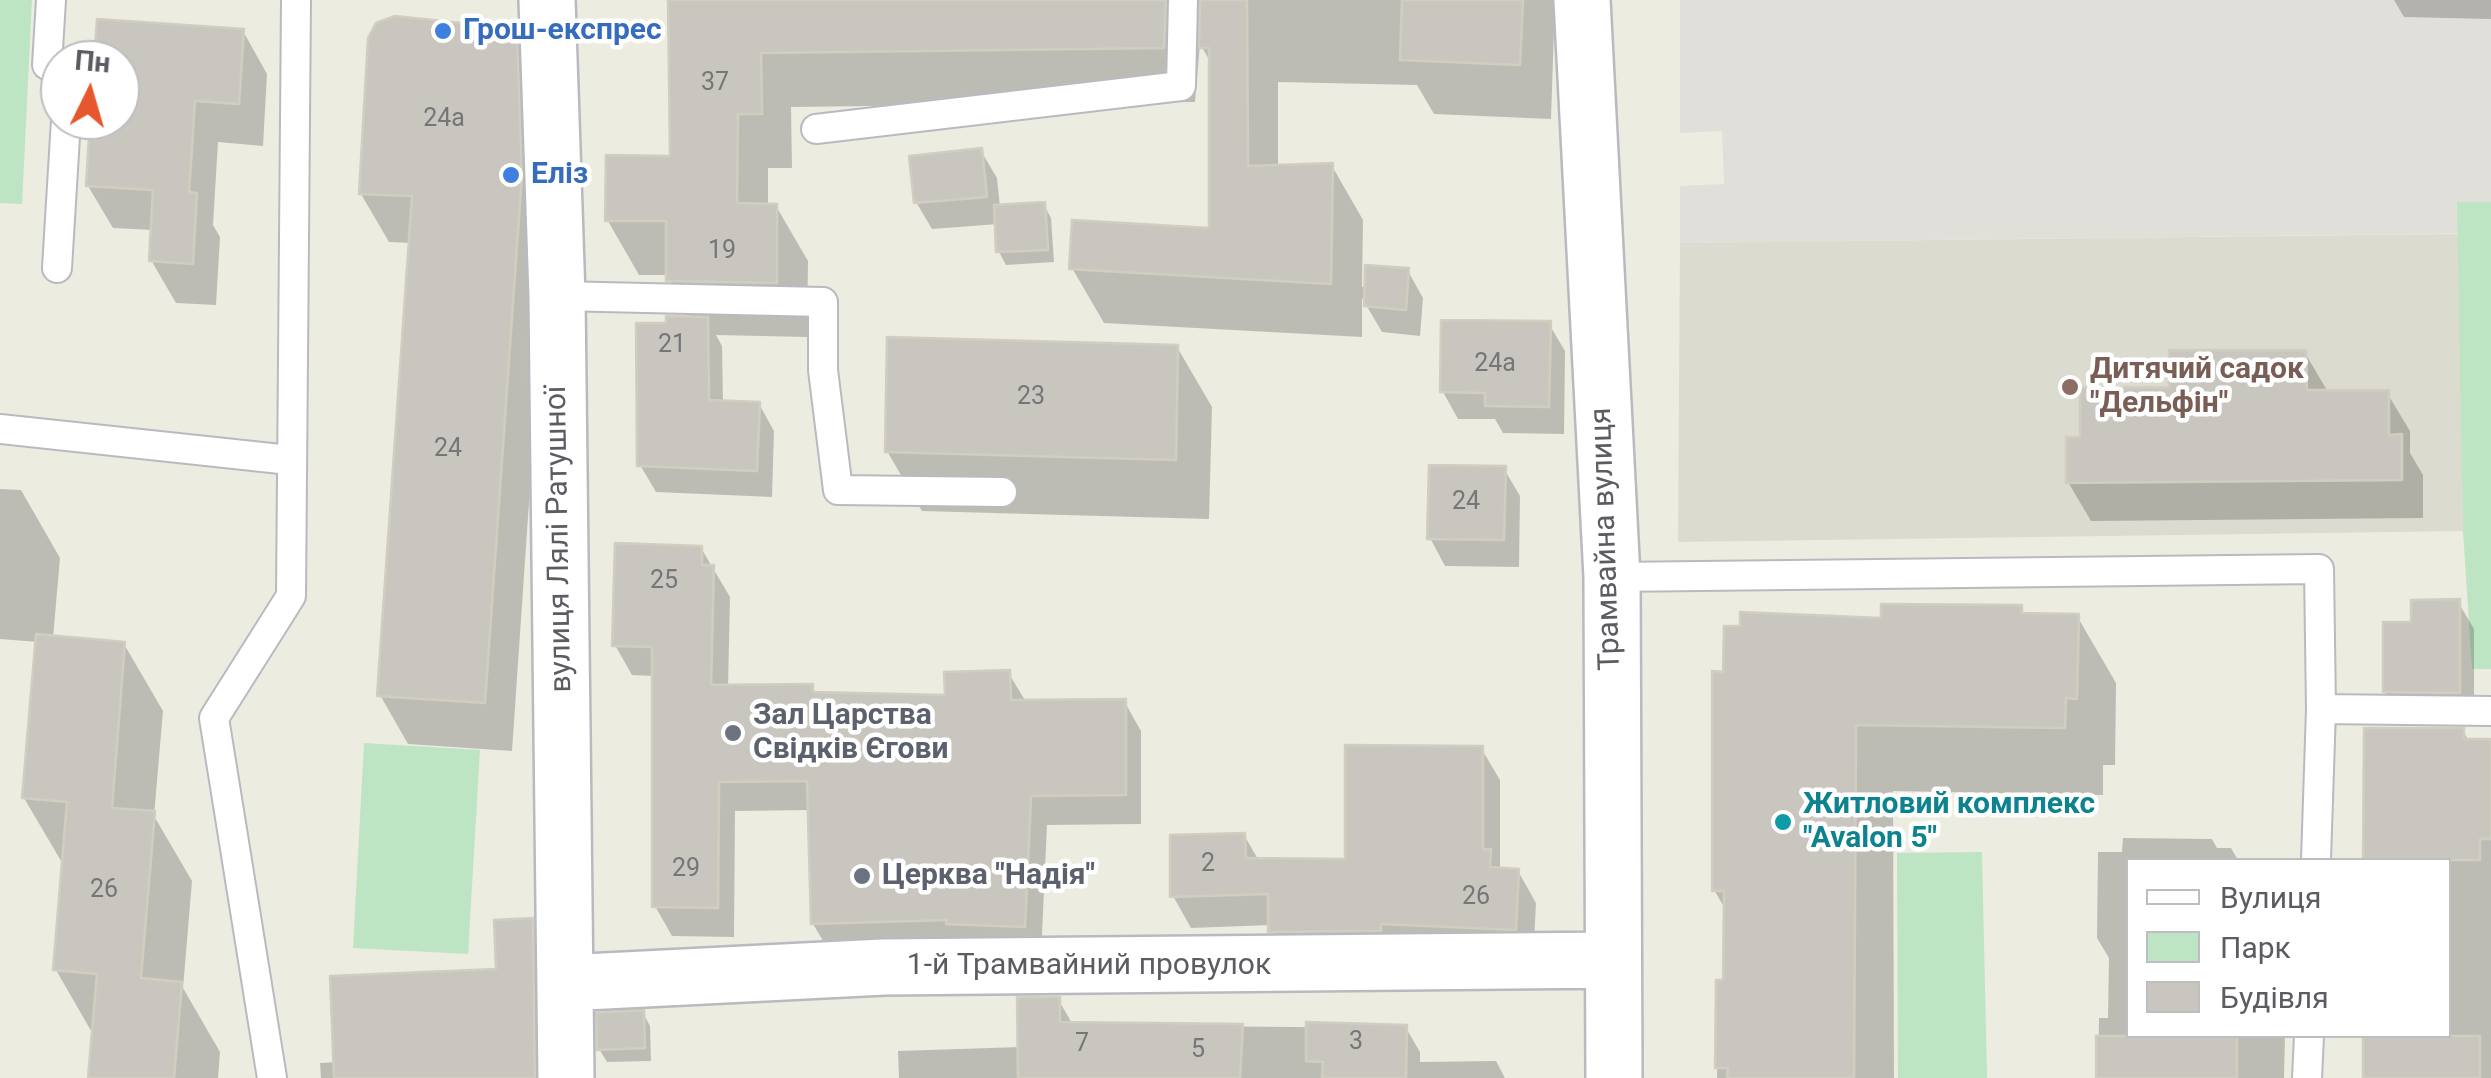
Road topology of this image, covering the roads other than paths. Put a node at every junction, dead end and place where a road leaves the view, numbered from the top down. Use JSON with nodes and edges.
{"nodes":[{"id":1,"x":50,"y":0,"type":"edge"},
{"id":2,"x":296,"y":0,"type":"edge"},
{"id":3,"x":547,"y":0,"type":"edge"},
{"id":4,"x":1183,"y":0,"type":"edge"},
{"id":5,"x":1582,"y":0,"type":"edge"},
{"id":6,"x":49,"y":40,"type":"edge"},
{"id":7,"x":816,"y":129,"type":"dead end"},
{"id":8,"x":65,"y":140,"type":"edge"},
{"id":9,"x":57,"y":268,"type":"dead end"},
{"id":10,"x":557,"y":296,"type":"junction"},
{"id":11,"x":0,"y":429,"type":"edge"},
{"id":12,"x":290,"y":460,"type":"junction"},
{"id":13,"x":1002,"y":492,"type":"dead end"},
{"id":14,"x":1612,"y":577,"type":"junction"},
{"id":15,"x":2322,"y":709,"type":"junction"},
{"id":16,"x":2491,"y":711,"type":"edge"},
{"id":17,"x":2316,"y":858,"type":"edge"},
{"id":18,"x":1612,"y":960,"type":"junction"},
{"id":19,"x":566,"y":984,"type":"junction"},
{"id":20,"x":2309,"y":1038,"type":"edge"},
{"id":21,"x":272,"y":1078,"type":"edge"},
{"id":22,"x":566,"y":1078,"type":"edge"},
{"id":23,"x":1614,"y":1078,"type":"edge"},
{"id":24,"x":2307,"y":1078,"type":"edge"}],
"edges":[{"from":1,"to":6,"type":"lane"},
{"from":2,"to":12,"type":"lane"},
{"from":3,"to":10,"type":"street","name":"вулиця Лялі Ратушної"},
{"from":4,"to":7,"type":"lane"},
{"from":5,"to":14,"type":"street","name":"Трамвайна вулиця"},
{"from":8,"to":9,"type":"lane"},
{"from":10,"to":13,"type":"lane"},
{"from":10,"to":19,"type":"street","name":"вулиця Лялі Ратушної"},
{"from":11,"to":12,"type":"lane"},
{"from":12,"to":21,"type":"lane"},
{"from":14,"to":15,"type":"lane"},
{"from":14,"to":18,"type":"street","name":"Трамвайна вулиця"},
{"from":15,"to":16,"type":"lane"},
{"from":15,"to":17,"type":"lane"},
{"from":18,"to":19,"type":"street","name":"1-й Трамвайний провулок"},
{"from":18,"to":23,"type":"street","name":"Трамвайна вулиця"},
{"from":19,"to":22,"type":"street","name":"вулиця Лялі Ратушної"},
{"from":20,"to":24,"type":"lane"}]}
